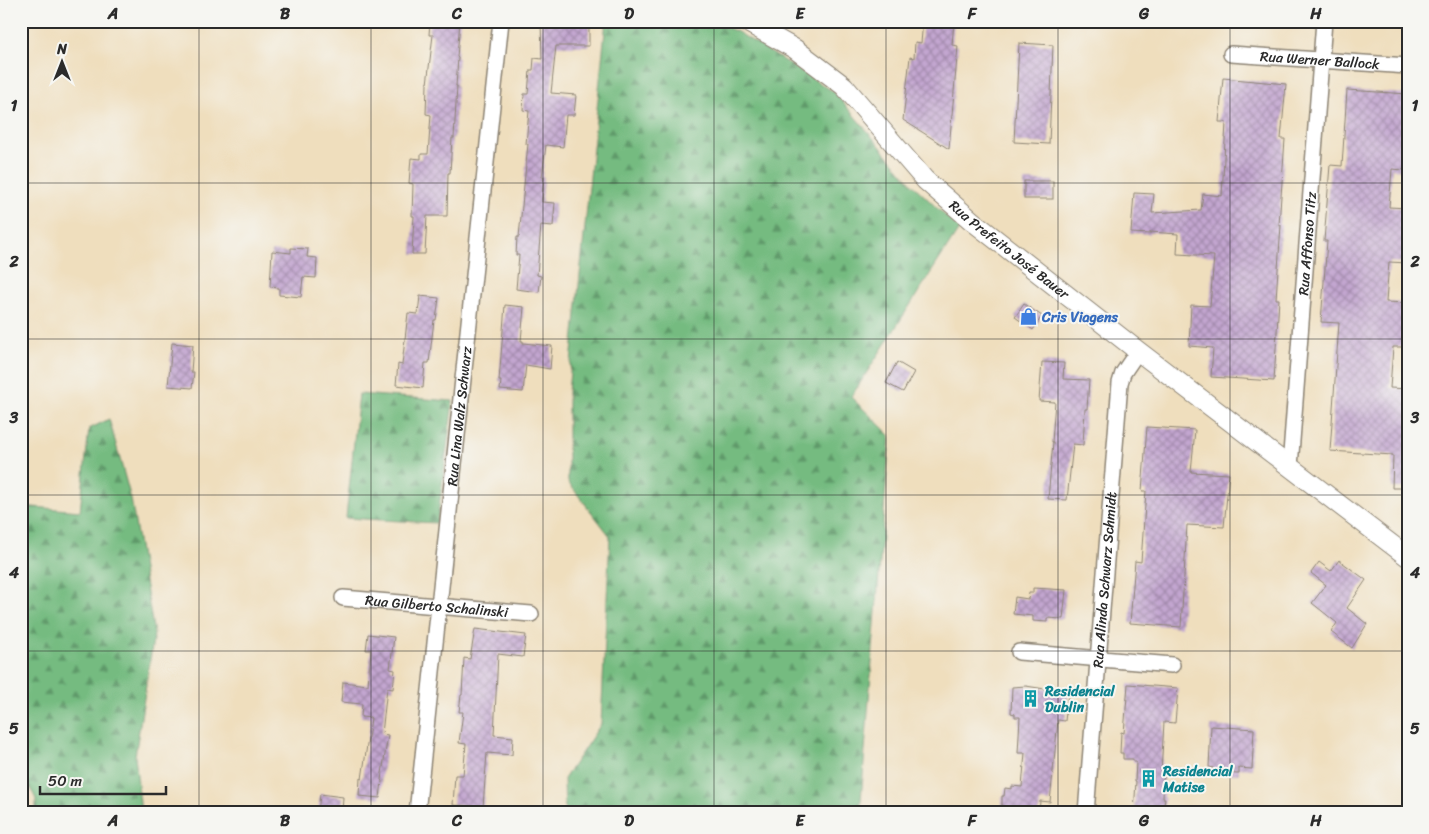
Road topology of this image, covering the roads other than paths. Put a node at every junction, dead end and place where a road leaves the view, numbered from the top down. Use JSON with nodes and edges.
{"nodes":[{"id":1,"x":501,"y":21,"type":"edge"},
{"id":2,"x":745,"y":21,"type":"edge"},
{"id":3,"x":1324,"y":21,"type":"edge"},
{"id":4,"x":1231,"y":54,"type":"dead end"},
{"id":5,"x":1321,"y":60,"type":"junction"},
{"id":6,"x":1408,"y":66,"type":"edge"},
{"id":7,"x":1138,"y":351,"type":"junction"},
{"id":8,"x":1290,"y":467,"type":"junction"},
{"id":9,"x":1408,"y":557,"type":"edge"},
{"id":10,"x":343,"y":598,"type":"dead end"},
{"id":11,"x":438,"y":606,"type":"junction"},
{"id":12,"x":531,"y":614,"type":"dead end"},
{"id":13,"x":1019,"y":652,"type":"dead end"},
{"id":14,"x":1098,"y":658,"type":"junction"},
{"id":15,"x":1172,"y":665,"type":"dead end"},
{"id":16,"x":417,"y":813,"type":"edge"},
{"id":17,"x":1086,"y":813,"type":"edge"}],
"edges":[{"from":1,"to":11,"type":"street","name":"Rua Lina Walz Schwarz"},
{"from":2,"to":7,"type":"street","name":"Rua Prefeito José Bauer"},
{"from":3,"to":5,"type":"street","name":"Rua Affonso Titz"},
{"from":4,"to":5,"type":"street","name":"Rua Werner Ballock"},
{"from":5,"to":6,"type":"street","name":"Rua Werner Ballock"},
{"from":5,"to":8,"type":"street","name":"Rua Affonso Titz"},
{"from":7,"to":8,"type":"street","name":"Rua Prefeito José Bauer"},
{"from":7,"to":14,"type":"street","name":"Rua Alinda Schwarz Schmidt"},
{"from":8,"to":9,"type":"street","name":"Rua Prefeito José Bauer"},
{"from":10,"to":11,"type":"street","name":"Rua Gilberto Schalinski"},
{"from":11,"to":12,"type":"street","name":"Rua Gilberto Schalinski"},
{"from":11,"to":16,"type":"street","name":"Rua Lina Walz Schwarz"},
{"from":13,"to":14,"type":"street"},
{"from":14,"to":15,"type":"street"},
{"from":14,"to":17,"type":"street","name":"Rua Alinda Schwarz Schmidt"}]}
